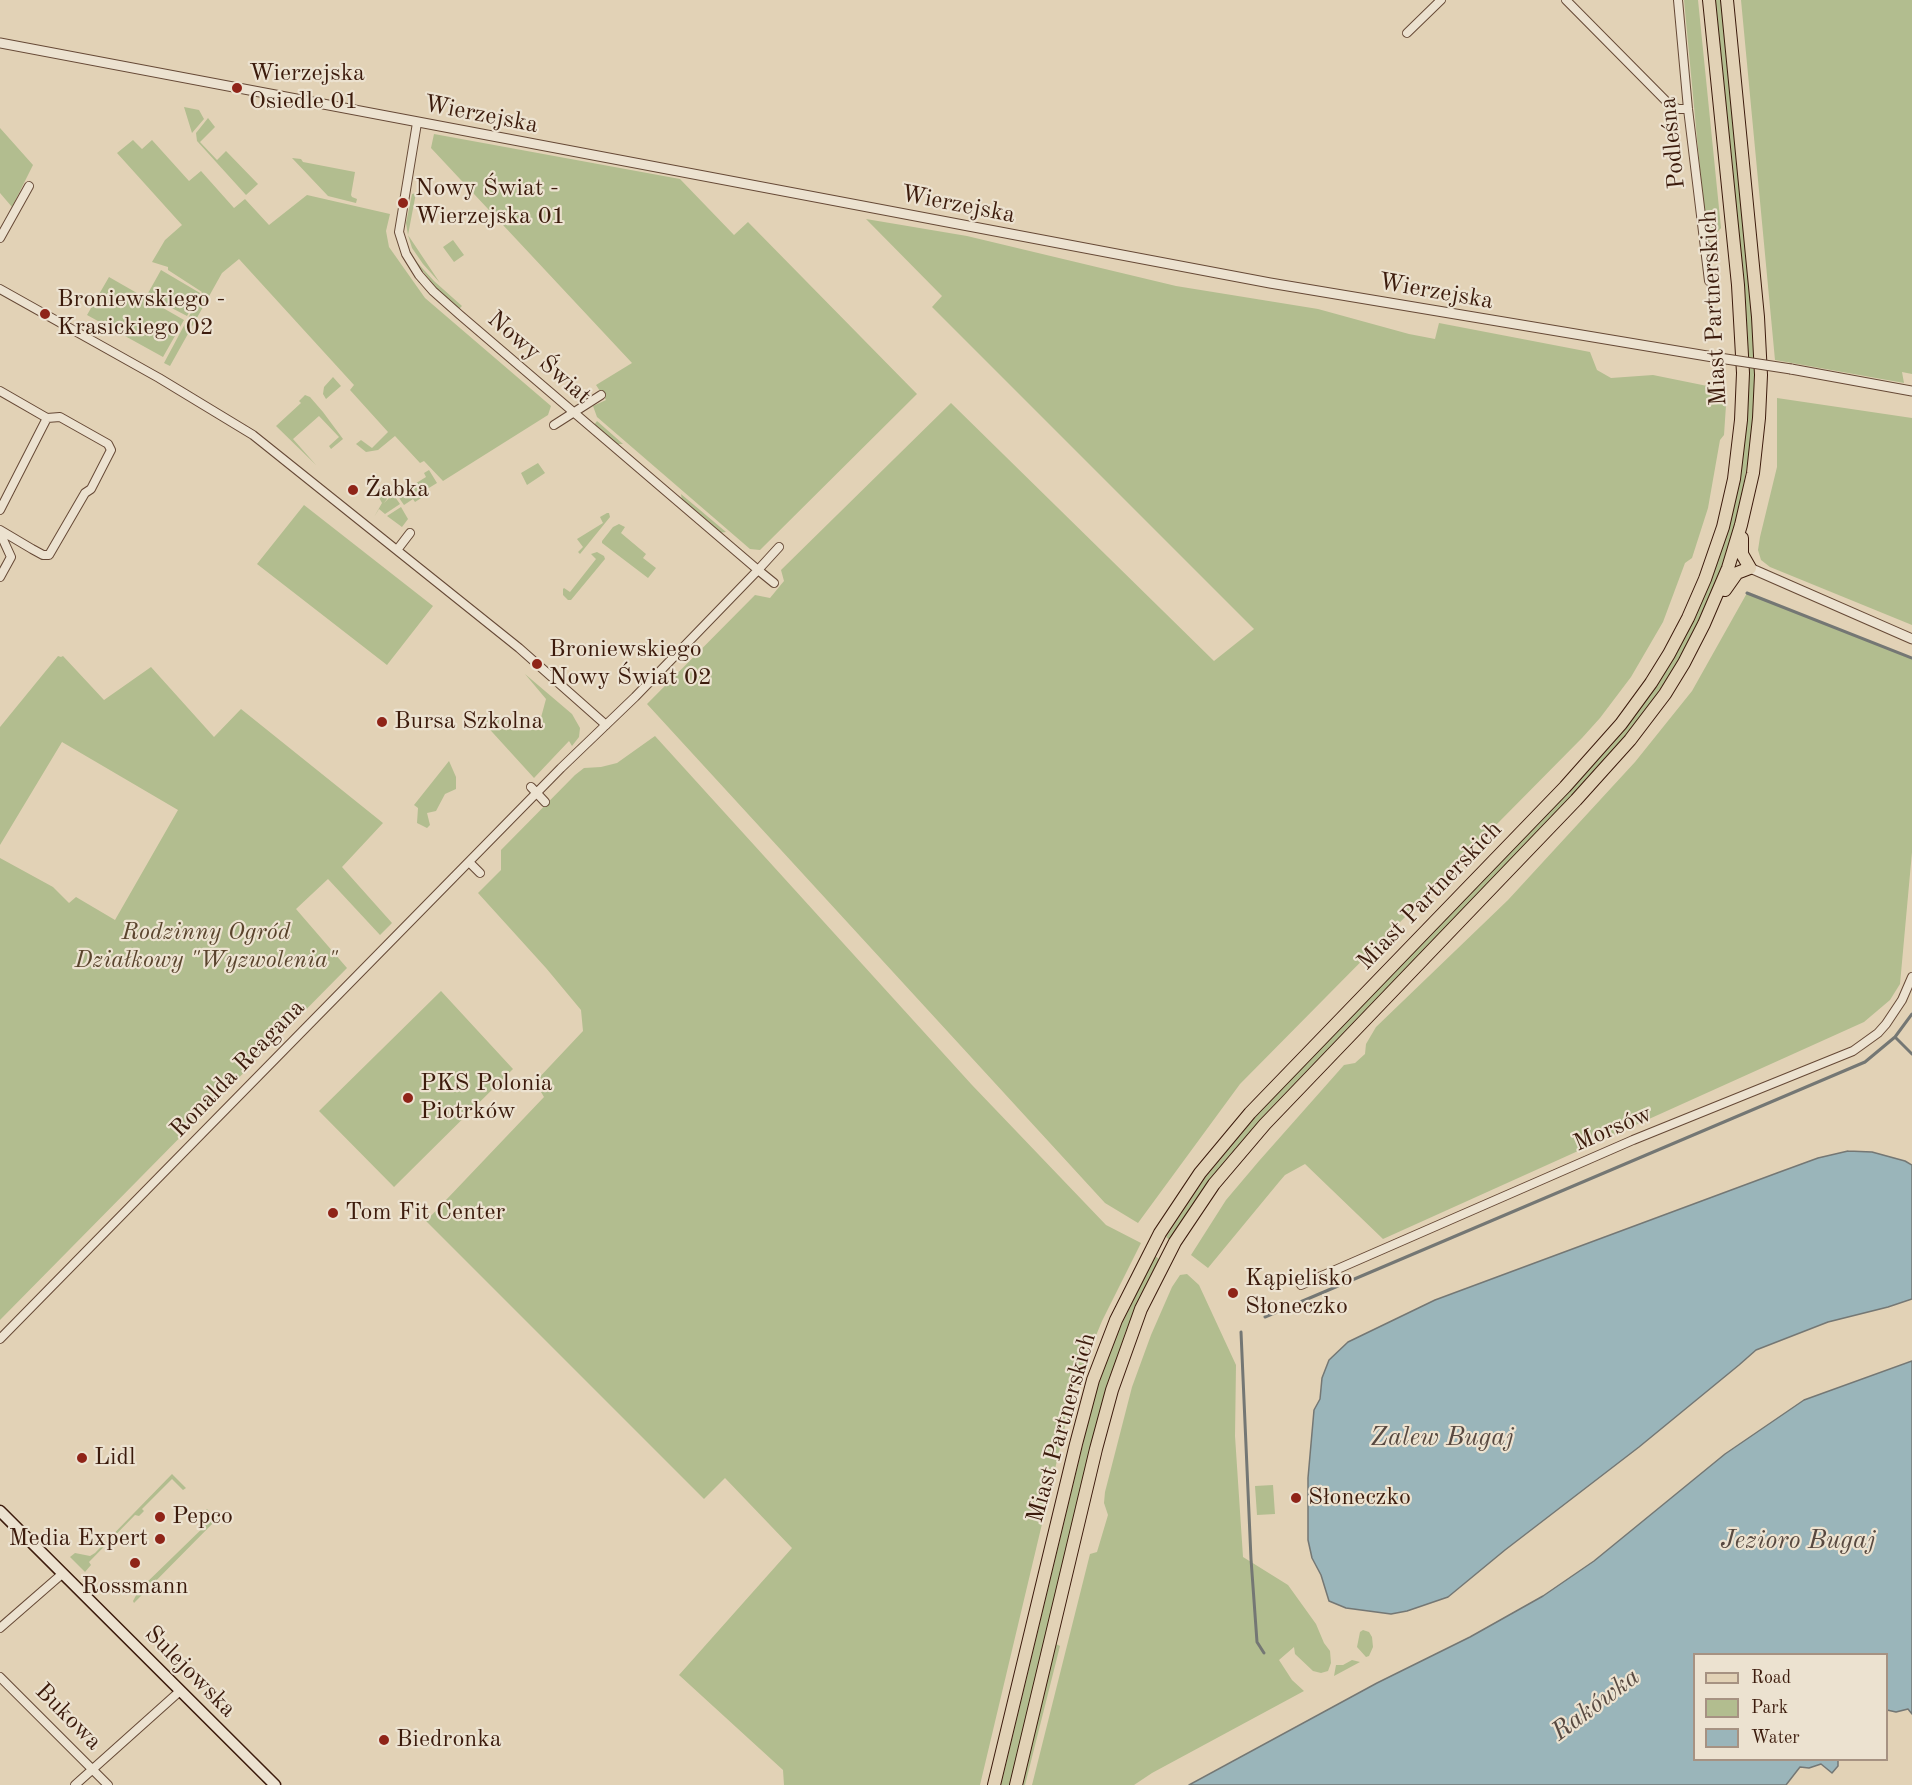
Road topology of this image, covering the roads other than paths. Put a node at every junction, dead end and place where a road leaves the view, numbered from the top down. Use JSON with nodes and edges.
{"nodes":[{"id":1,"x":1441,"y":0,"type":"edge"},
{"id":2,"x":1566,"y":0,"type":"edge"},
{"id":3,"x":1678,"y":0,"type":"edge"},
{"id":4,"x":1709,"y":0,"type":"edge"},
{"id":5,"x":1727,"y":0,"type":"edge"},
{"id":6,"x":1407,"y":33,"type":"dead end"},
{"id":7,"x":0,"y":43,"type":"edge"},
{"id":8,"x":1688,"y":109,"type":"junction"},
{"id":9,"x":417,"y":123,"type":"junction"},
{"id":10,"x":29,"y":186,"type":"dead end"},
{"id":11,"x":0,"y":238,"type":"edge"},
{"id":12,"x":1709,"y":281,"type":"dead end"},
{"id":13,"x":0,"y":289,"type":"edge"},
{"id":14,"x":1912,"y":391,"type":"edge"},
{"id":15,"x":0,"y":392,"type":"edge"},
{"id":16,"x":601,"y":394,"type":"dead end"},
{"id":17,"x":573,"y":414,"type":"junction"},
{"id":18,"x":48,"y":418,"type":"junction"},
{"id":19,"x":554,"y":425,"type":"dead end"},
{"id":20,"x":0,"y":510,"type":"edge"},
{"id":21,"x":1741,"y":525,"type":"junction"},
{"id":22,"x":0,"y":532,"type":"edge"},
{"id":23,"x":411,"y":533,"type":"dead end"},
{"id":24,"x":22,"y":543,"type":"junction"},
{"id":25,"x":779,"y":547,"type":"dead end"},
{"id":26,"x":397,"y":550,"type":"junction"},
{"id":27,"x":11,"y":557,"type":"junction"},
{"id":28,"x":1750,"y":568,"type":"junction"},
{"id":29,"x":758,"y":570,"type":"junction"},
{"id":30,"x":0,"y":577,"type":"edge"},
{"id":31,"x":774,"y":583,"type":"dead end"},
{"id":32,"x":1713,"y":605,"type":"junction"},
{"id":33,"x":1912,"y":639,"type":"edge"},
{"id":34,"x":606,"y":725,"type":"junction"},
{"id":35,"x":534,"y":790,"type":"junction"},
{"id":36,"x":545,"y":802,"type":"dead end"},
{"id":37,"x":470,"y":862,"type":"junction"},
{"id":38,"x":480,"y":873,"type":"dead end"},
{"id":39,"x":1912,"y":978,"type":"edge"},
{"id":40,"x":1301,"y":1285,"type":"dead end"},
{"id":41,"x":0,"y":1339,"type":"edge"},
{"id":42,"x":0,"y":1512,"type":"edge"},
{"id":43,"x":62,"y":1574,"type":"junction"},
{"id":44,"x":0,"y":1628,"type":"edge"},
{"id":45,"x":0,"y":1677,"type":"edge"},
{"id":46,"x":180,"y":1691,"type":"junction"},
{"id":47,"x":93,"y":1769,"type":"junction"},
{"id":48,"x":75,"y":1785,"type":"edge"},
{"id":49,"x":108,"y":1785,"type":"edge"},
{"id":50,"x":275,"y":1785,"type":"edge"},
{"id":51,"x":994,"y":1785,"type":"edge"},
{"id":52,"x":1016,"y":1785,"type":"edge"}],
"edges":[{"from":1,"to":6,"type":"street"},
{"from":2,"to":8,"type":"street"},
{"from":3,"to":8,"type":"street","name":"Podleśna"},
{"from":4,"to":51,"type":"main road","name":"Miast Partnerskich"},
{"from":5,"to":21,"type":"main road","name":"Miast Partnerskich"},
{"from":7,"to":9,"type":"street","name":"Wierzejska"},
{"from":8,"to":12,"type":"street","name":"Podleśna"},
{"from":9,"to":14,"type":"street","name":"Wierzejska","bridge":true},
{"from":9,"to":17,"type":"street","name":"Nowy Świat"},
{"from":10,"to":11,"type":"street"},
{"from":13,"to":26,"type":"street"},
{"from":15,"to":18,"type":"street"},
{"from":16,"to":17,"type":"street"},
{"from":17,"to":19,"type":"street"},
{"from":17,"to":29,"type":"street","name":"Nowy Świat"},
{"from":18,"to":20,"type":"street"},
{"from":18,"to":24,"type":"street"},
{"from":21,"to":28,"type":"main road"},
{"from":21,"to":32,"type":"main road","name":"Miast Partnerskich"},
{"from":22,"to":24,"type":"street"},
{"from":22,"to":27,"type":"street"},
{"from":23,"to":26,"type":"street"},
{"from":24,"to":27,"type":"street"},
{"from":25,"to":29,"type":"street"},
{"from":26,"to":34,"type":"street"},
{"from":27,"to":30,"type":"street"},
{"from":28,"to":32,"type":"main road"},
{"from":28,"to":33,"type":"street"},
{"from":29,"to":31,"type":"street","name":"Nowy Świat"},
{"from":29,"to":34,"type":"street"},
{"from":32,"to":52,"type":"main road","name":"Miast Partnerskich"},
{"from":34,"to":35,"type":"street","name":"Ronalda Reagana"},
{"from":35,"to":36,"type":"street"},
{"from":35,"to":37,"type":"street","name":"Ronalda Reagana"},
{"from":37,"to":38,"type":"street"},
{"from":37,"to":41,"type":"street","name":"Ronalda Reagana"},
{"from":39,"to":40,"type":"street","name":"Morsów"},
{"from":42,"to":43,"type":"main road","name":"Sulejowska"},
{"from":43,"to":44,"type":"street"},
{"from":43,"to":46,"type":"main road","name":"Sulejowska"},
{"from":45,"to":47,"type":"street","name":"Bukowa"},
{"from":46,"to":47,"type":"street"},
{"from":46,"to":50,"type":"main road","name":"Sulejowska"},
{"from":47,"to":48,"type":"street"},
{"from":47,"to":49,"type":"street","name":"Bukowa"}]}
